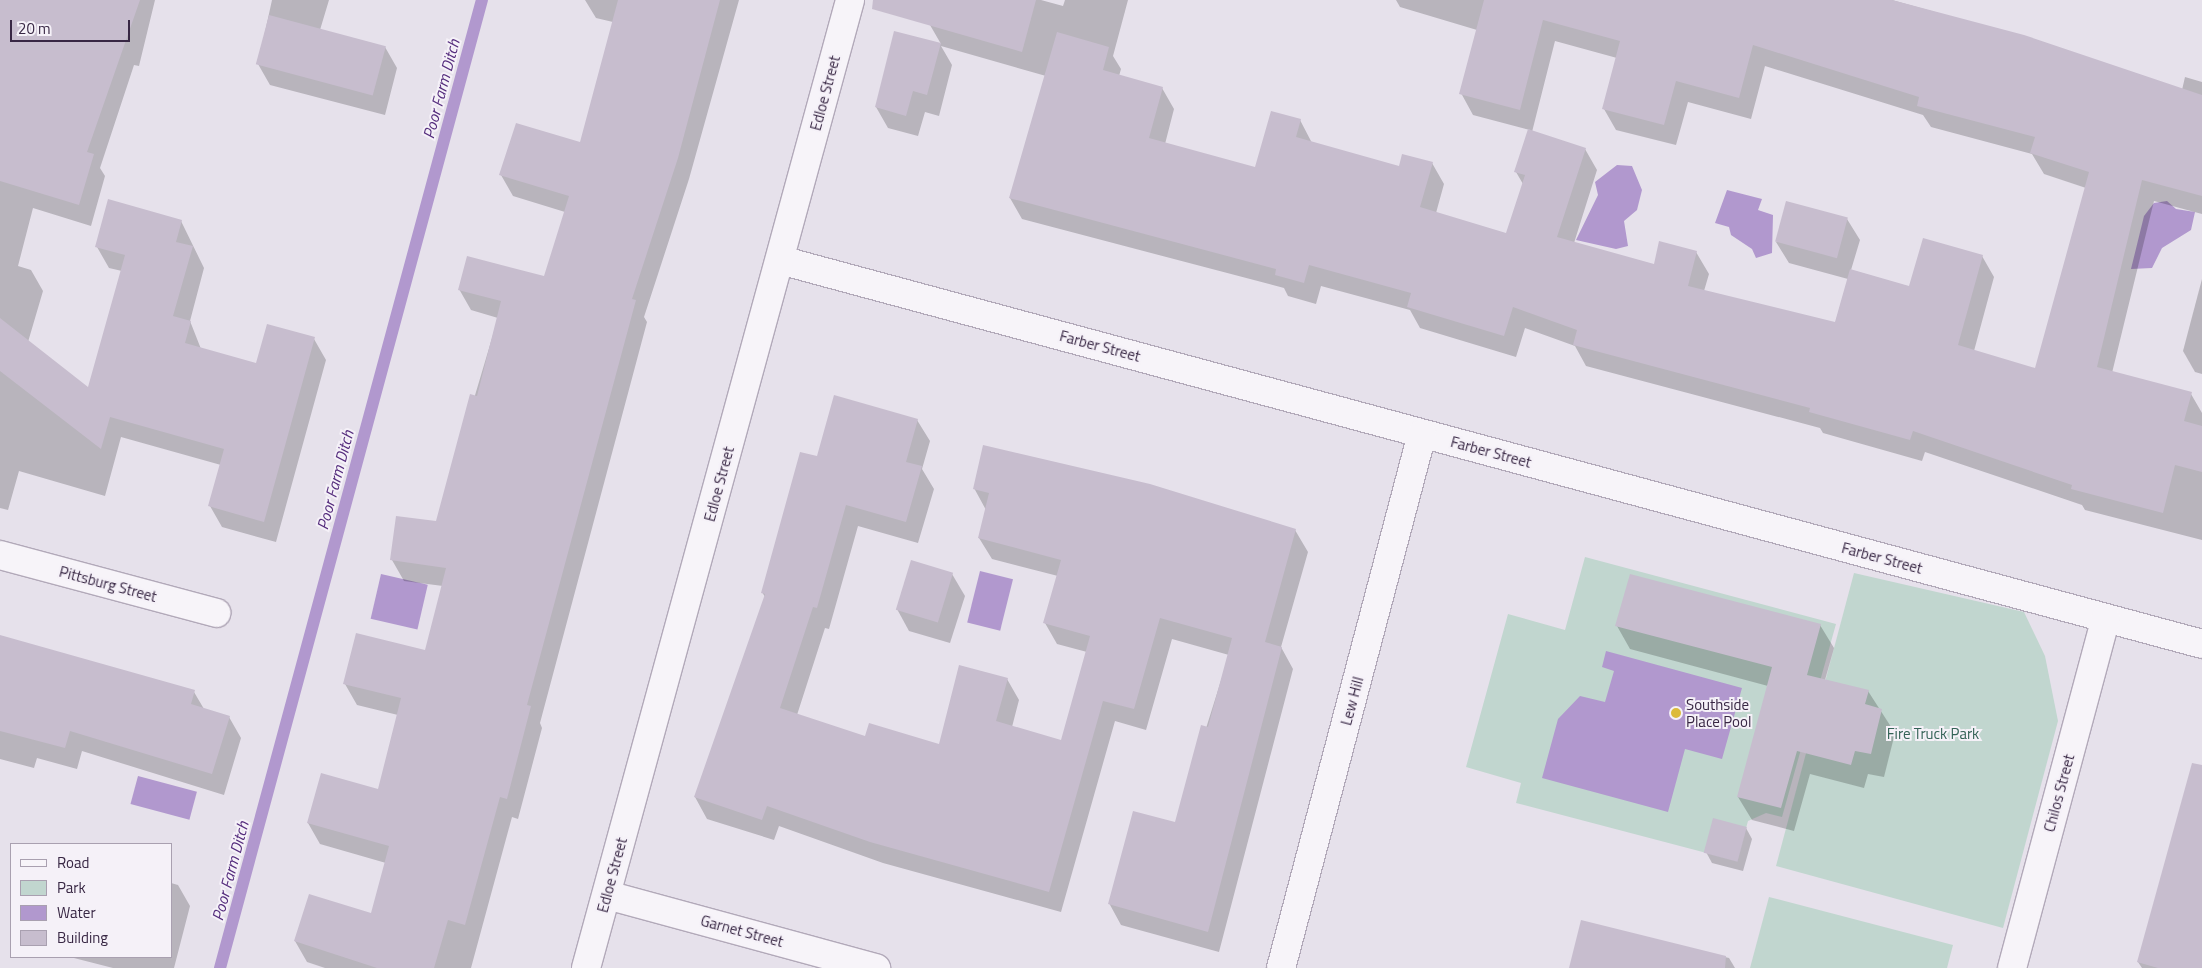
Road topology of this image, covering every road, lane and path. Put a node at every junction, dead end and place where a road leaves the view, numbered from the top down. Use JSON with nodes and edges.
{"nodes":[{"id":1,"x":850,"y":0,"type":"edge"},
{"id":2,"x":780,"y":260,"type":"junction"},
{"id":3,"x":1422,"y":434,"type":"junction"},
{"id":4,"x":0,"y":555,"type":"edge"},
{"id":5,"x":216,"y":613,"type":"dead end"},
{"id":6,"x":2106,"y":618,"type":"junction"},
{"id":7,"x":2202,"y":644,"type":"edge"},
{"id":8,"x":607,"y":895,"type":"junction"},
{"id":9,"x":586,"y":968,"type":"edge"},
{"id":10,"x":876,"y":968,"type":"edge"},
{"id":11,"x":1281,"y":968,"type":"edge"},
{"id":12,"x":2012,"y":968,"type":"edge"}],
"edges":[{"from":1,"to":2,"type":"street","name":"Edloe Street"},
{"from":2,"to":3,"type":"street","name":"Farber Street"},
{"from":2,"to":8,"type":"street","name":"Edloe Street"},
{"from":3,"to":6,"type":"street","name":"Farber Street"},
{"from":3,"to":11,"type":"street","name":"Lew Hill"},
{"from":4,"to":5,"type":"street","name":"Pittsburg Street"},
{"from":6,"to":7,"type":"street","name":"Farber Street"},
{"from":6,"to":12,"type":"street","name":"Chilos Street"},
{"from":8,"to":9,"type":"street","name":"Edloe Street"},
{"from":8,"to":10,"type":"street","name":"Garnet Street"}]}
